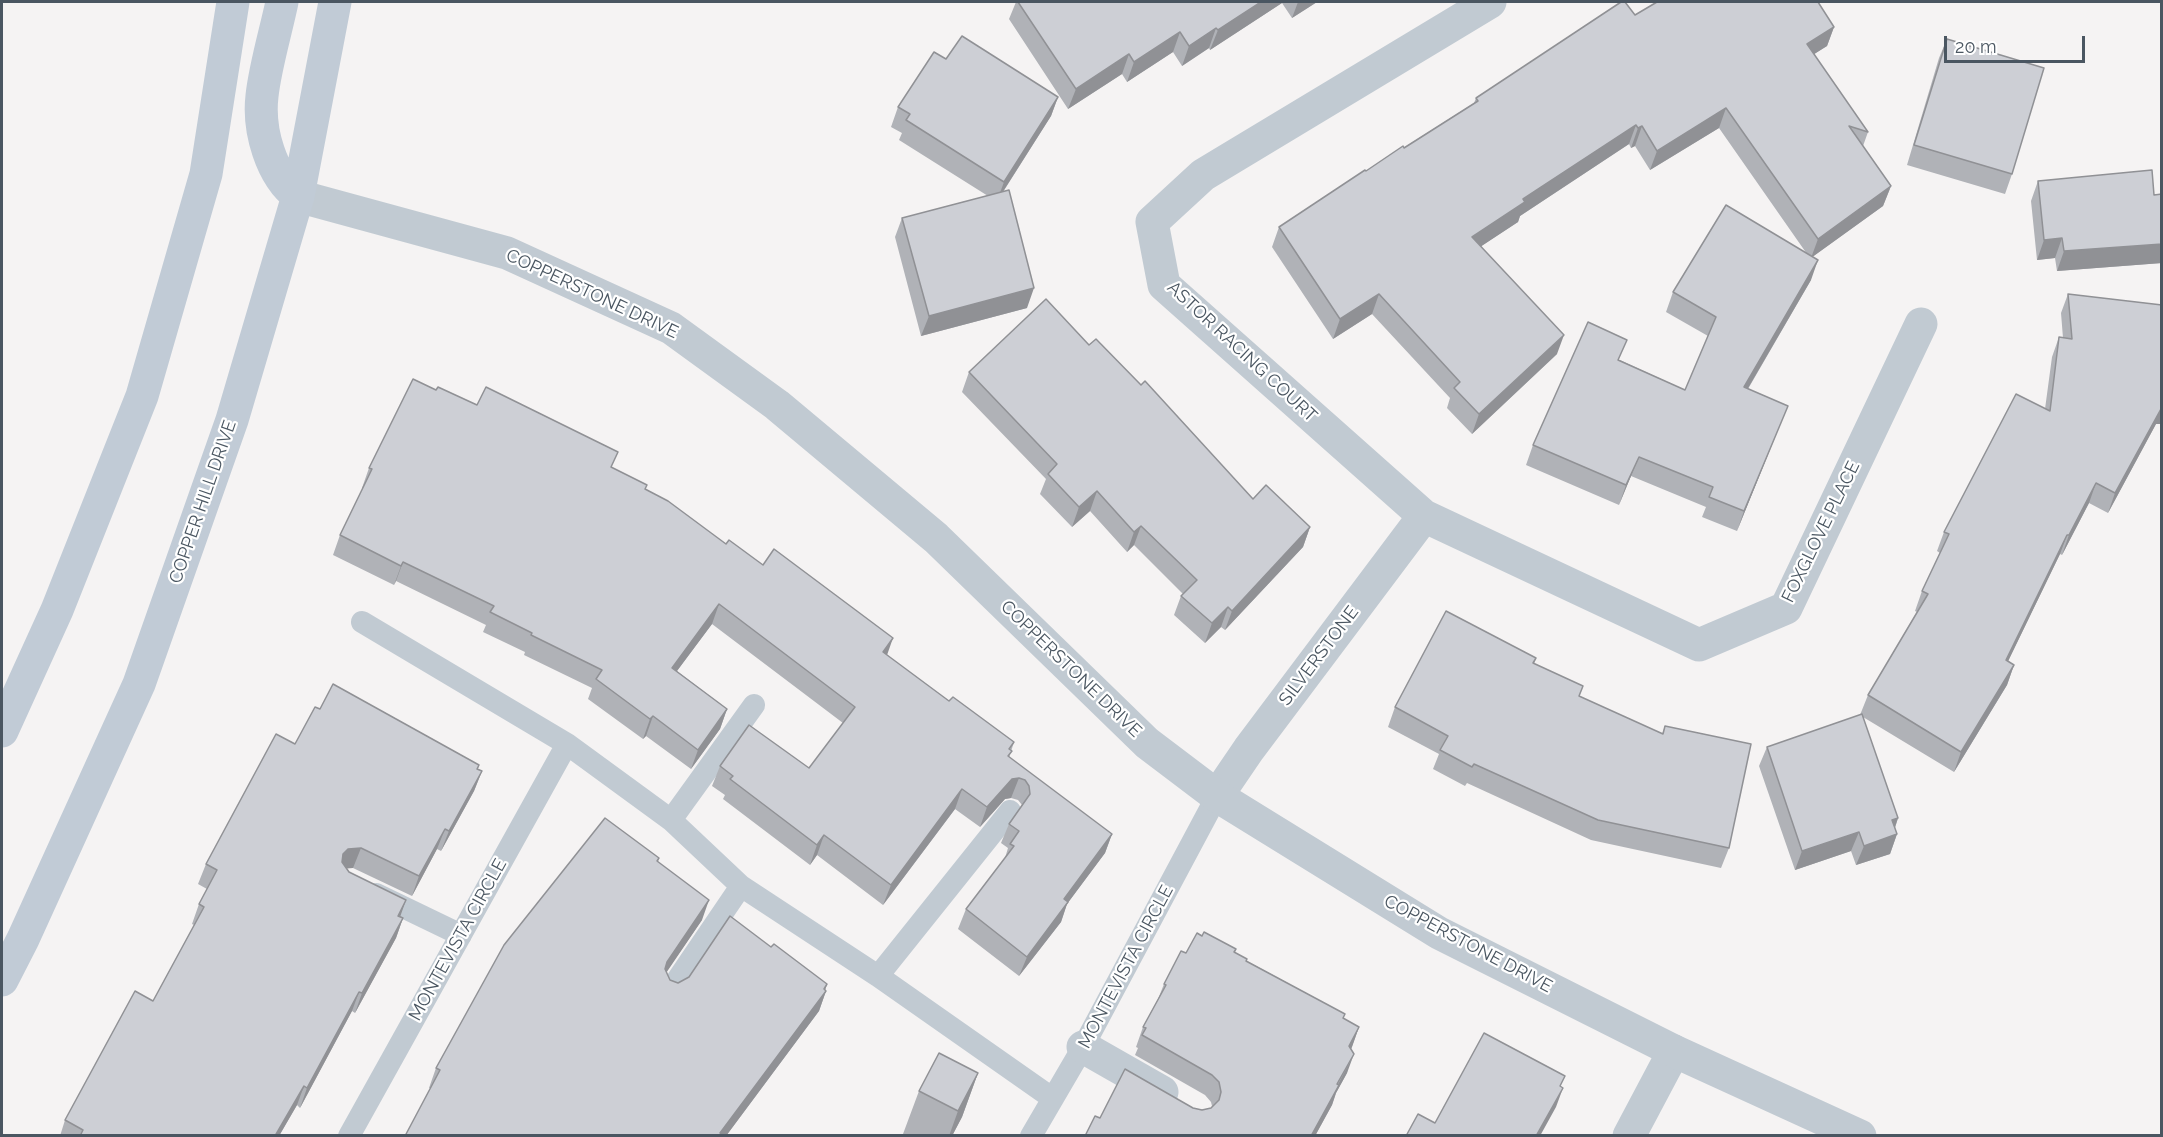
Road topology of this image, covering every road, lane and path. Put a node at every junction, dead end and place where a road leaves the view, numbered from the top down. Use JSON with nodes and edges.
{"nodes":[{"id":1,"x":233,"y":2,"type":"edge"},
{"id":2,"x":282,"y":2,"type":"edge"},
{"id":3,"x":335,"y":2,"type":"edge"},
{"id":4,"x":1490,"y":2,"type":"edge"},
{"id":5,"x":298,"y":196,"type":"junction"},
{"id":6,"x":1921,"y":324,"type":"dead end"},
{"id":7,"x":1424,"y":516,"type":"junction"},
{"id":8,"x":362,"y":622,"type":"dead end"},
{"id":9,"x":754,"y":705,"type":"dead end"},
{"id":10,"x":2,"y":731,"type":"edge"},
{"id":11,"x":567,"y":744,"type":"junction"},
{"id":12,"x":1217,"y":796,"type":"junction"},
{"id":13,"x":1010,"y":811,"type":"dead end"},
{"id":14,"x":671,"y":820,"type":"junction"},
{"id":15,"x":359,"y":885,"type":"edge"},
{"id":16,"x":741,"y":886,"type":"junction"},
{"id":17,"x":461,"y":935,"type":"junction"},
{"id":18,"x":878,"y":976,"type":"junction"},
{"id":19,"x":2,"y":980,"type":"edge"},
{"id":20,"x":671,"y":989,"type":"edge"},
{"id":21,"x":1083,"y":1047,"type":"junction"},
{"id":22,"x":1674,"y":1051,"type":"junction"},
{"id":23,"x":1052,"y":1098,"type":"junction"},
{"id":24,"x":1185,"y":1105,"type":"edge"},
{"id":25,"x":359,"y":1133,"type":"edge"},
{"id":26,"x":1031,"y":1136,"type":"edge"},
{"id":27,"x":1629,"y":1136,"type":"edge"},
{"id":28,"x":1860,"y":1136,"type":"edge"}],
"edges":[{"from":1,"to":10,"type":"main road"},
{"from":2,"to":5,"type":"main road"},
{"from":3,"to":5,"type":"main road","name":"COPPER HILL DRIVE"},
{"from":4,"to":7,"type":"street","name":"ASTOR RACING COURT"},
{"from":5,"to":12,"type":"street","name":"COPPERSTONE DRIVE"},
{"from":5,"to":19,"type":"main road","name":"COPPER HILL DRIVE"},
{"from":6,"to":7,"type":"street","name":"FOXGLOVE PLACE"},
{"from":7,"to":12,"type":"street","name":"SILVERSTONE"},
{"from":8,"to":11,"type":"lane"},
{"from":9,"to":14,"type":"lane"},
{"from":11,"to":14,"type":"lane"},
{"from":11,"to":17,"type":"lane","name":"MONTEVISTA CIRCLE"},
{"from":12,"to":21,"type":"lane","name":"MONTEVISTA CIRCLE"},
{"from":12,"to":22,"type":"street","name":"COPPERSTONE DRIVE"},
{"from":13,"to":18,"type":"lane"},
{"from":14,"to":16,"type":"lane"},
{"from":15,"to":17,"type":"lane"},
{"from":16,"to":18,"type":"lane"},
{"from":16,"to":20,"type":"lane"},
{"from":17,"to":25,"type":"lane","name":"MONTEVISTA CIRCLE"},
{"from":18,"to":23,"type":"lane"},
{"from":21,"to":23,"type":"lane","name":"MONTEVISTA CIRCLE"},
{"from":21,"to":24,"type":"street"},
{"from":22,"to":27,"type":"street"},
{"from":22,"to":28,"type":"street","name":"COPPERSTONE DRIVE"},
{"from":23,"to":26,"type":"lane","name":"MONTEVISTA CIRCLE"}]}
